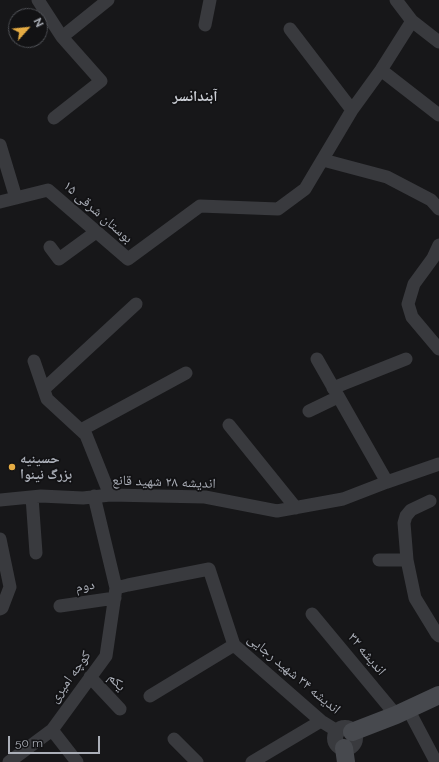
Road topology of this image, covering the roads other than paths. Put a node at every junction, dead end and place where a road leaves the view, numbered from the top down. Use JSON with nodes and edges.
{"nodes":[{"id":1,"x":38,"y":0,"type":"edge"},
{"id":2,"x":108,"y":0,"type":"edge"},
{"id":3,"x":210,"y":0,"type":"edge"},
{"id":4,"x":396,"y":0,"type":"edge"},
{"id":5,"x":412,"y":21,"type":"junction"},
{"id":6,"x":204,"y":25,"type":"dead end"},
{"id":7,"x":290,"y":29,"type":"dead end"},
{"id":8,"x":62,"y":37,"type":"junction"},
{"id":9,"x":439,"y":42,"type":"edge"},
{"id":10,"x":381,"y":70,"type":"junction"},
{"id":11,"x":352,"y":110,"type":"junction"},
{"id":12,"x":439,"y":115,"type":"edge"},
{"id":13,"x":54,"y":118,"type":"dead end"},
{"id":14,"x":0,"y":145,"type":"edge"},
{"id":15,"x":323,"y":160,"type":"junction"},
{"id":16,"x":16,"y":198,"type":"junction"},
{"id":17,"x":0,"y":202,"type":"edge"},
{"id":18,"x":439,"y":209,"type":"edge"},
{"id":19,"x":96,"y":232,"type":"junction"},
{"id":20,"x":439,"y":245,"type":"edge"},
{"id":21,"x":50,"y":247,"type":"dead end"},
{"id":22,"x":136,"y":304,"type":"dead end"},
{"id":23,"x":439,"y":349,"type":"edge"},
{"id":24,"x":316,"y":359,"type":"dead end"},
{"id":25,"x":406,"y":359,"type":"dead end"},
{"id":26,"x":34,"y":361,"type":"dead end"},
{"id":27,"x":186,"y":373,"type":"dead end"},
{"id":28,"x":44,"y":389,"type":"junction"},
{"id":29,"x":336,"y":392,"type":"junction"},
{"id":30,"x":309,"y":411,"type":"dead end"},
{"id":31,"x":229,"y":425,"type":"dead end"},
{"id":32,"x":81,"y":430,"type":"junction"},
{"id":33,"x":439,"y":464,"type":"edge"},
{"id":34,"x":387,"y":482,"type":"junction"},
{"id":35,"x":110,"y":495,"type":"junction"},
{"id":36,"x":94,"y":496,"type":"junction"},
{"id":37,"x":32,"y":497,"type":"junction"},
{"id":38,"x":0,"y":500,"type":"edge"},
{"id":39,"x":430,"y":501,"type":"dead end"},
{"id":40,"x":296,"y":508,"type":"junction"},
{"id":41,"x":0,"y":539,"type":"edge"},
{"id":42,"x":1,"y":552,"type":"edge"},
{"id":43,"x":36,"y":553,"type":"dead end"},
{"id":44,"x":379,"y":560,"type":"dead end"},
{"id":45,"x":407,"y":560,"type":"junction"},
{"id":46,"x":115,"y":593,"type":"junction"},
{"id":47,"x":60,"y":606,"type":"dead end"},
{"id":48,"x":0,"y":609,"type":"edge"},
{"id":49,"x":312,"y":614,"type":"dead end"},
{"id":50,"x":439,"y":636,"type":"edge"},
{"id":51,"x":234,"y":645,"type":"junction"},
{"id":52,"x":90,"y":677,"type":"junction"},
{"id":53,"x":439,"y":695,"type":"edge"},
{"id":54,"x":150,"y":696,"type":"dead end"},
{"id":55,"x":120,"y":709,"type":"dead end"},
{"id":56,"x":402,"y":712,"type":"junction"},
{"id":57,"x":321,"y":721,"type":"junction"},
{"id":58,"x":52,"y":730,"type":"junction"},
{"id":59,"x":345,"y":732,"type":"junction"},
{"id":60,"x":174,"y":739,"type":"dead end"},
{"id":61,"x":345,"y":755,"type":"edge"},
{"id":62,"x":9,"y":762,"type":"edge"},
{"id":63,"x":77,"y":762,"type":"edge"},
{"id":64,"x":197,"y":762,"type":"edge"},
{"id":65,"x":252,"y":762,"type":"edge"},
{"id":66,"x":436,"y":762,"type":"edge"}],
"edges":[{"from":1,"to":8,"type":"street"},
{"from":2,"to":8,"type":"street"},
{"from":3,"to":6,"type":"street"},
{"from":4,"to":5,"type":"street"},
{"from":5,"to":9,"type":"street"},
{"from":5,"to":10,"type":"street"},
{"from":7,"to":11,"type":"street"},
{"from":8,"to":13,"type":"street"},
{"from":10,"to":11,"type":"street"},
{"from":10,"to":12,"type":"street"},
{"from":11,"to":15,"type":"street"},
{"from":14,"to":16,"type":"street"},
{"from":15,"to":18,"type":"street"},
{"from":15,"to":19,"type":"street","name":"بوستان شرقی ۱۵"},
{"from":16,"to":17,"type":"street","name":"بوستان شرقی ۱۵"},
{"from":16,"to":19,"type":"street","name":"بوستان شرقی ۱۵"},
{"from":19,"to":21,"type":"street"},
{"from":20,"to":23,"type":"street"},
{"from":22,"to":28,"type":"street"},
{"from":24,"to":29,"type":"street"},
{"from":25,"to":29,"type":"street"},
{"from":26,"to":28,"type":"street"},
{"from":27,"to":32,"type":"street"},
{"from":28,"to":32,"type":"street"},
{"from":29,"to":30,"type":"street"},
{"from":29,"to":34,"type":"street"},
{"from":31,"to":40,"type":"street"},
{"from":32,"to":35,"type":"street"},
{"from":33,"to":34,"type":"street","name":"اندیشه ۲۸ شهید قانع"},
{"from":34,"to":40,"type":"street","name":"اندیشه ۲۸ شهید قانع"},
{"from":35,"to":36,"type":"street","name":"اندیشه ۲۸ شهید قانع"},
{"from":35,"to":40,"type":"street","name":"اندیشه ۲۸ شهید قانع"},
{"from":36,"to":37,"type":"street","name":"اندیشه ۲۸ شهید قانع"},
{"from":36,"to":46,"type":"street"},
{"from":37,"to":38,"type":"street","name":"اندیشه ۲۸ شهید قانع"},
{"from":37,"to":43,"type":"street"},
{"from":39,"to":45,"type":"street"},
{"from":41,"to":42,"type":"street"},
{"from":42,"to":48,"type":"street"},
{"from":44,"to":45,"type":"street"},
{"from":45,"to":50,"type":"street"},
{"from":46,"to":47,"type":"street","name":"دوم"},
{"from":46,"to":51,"type":"street","name":"اندیشه ۳۴ شهید رجایی"},
{"from":46,"to":52,"type":"street","name":"کوچه امیری"},
{"from":49,"to":56,"type":"street","name":"اندیشه ۳۲"},
{"from":51,"to":54,"type":"street"},
{"from":51,"to":57,"type":"street","name":"اندیشه ۳۴ شهید رجایی"},
{"from":52,"to":55,"type":"street","name":"یکم"},
{"from":52,"to":58,"type":"street","name":"کوچه امیری"},
{"from":53,"to":56,"type":"main road"},
{"from":56,"to":59,"type":"main road"},
{"from":56,"to":66,"type":"street","name":"اندیشه ۳۲"},
{"from":57,"to":59,"type":"street","name":"اندیشه ۳۴ شهید رجایی"},
{"from":57,"to":65,"type":"street"},
{"from":58,"to":62,"type":"street","name":"کوچه امیری"},
{"from":58,"to":63,"type":"street"},
{"from":59,"to":61,"type":"street"},
{"from":60,"to":64,"type":"street"}]}
